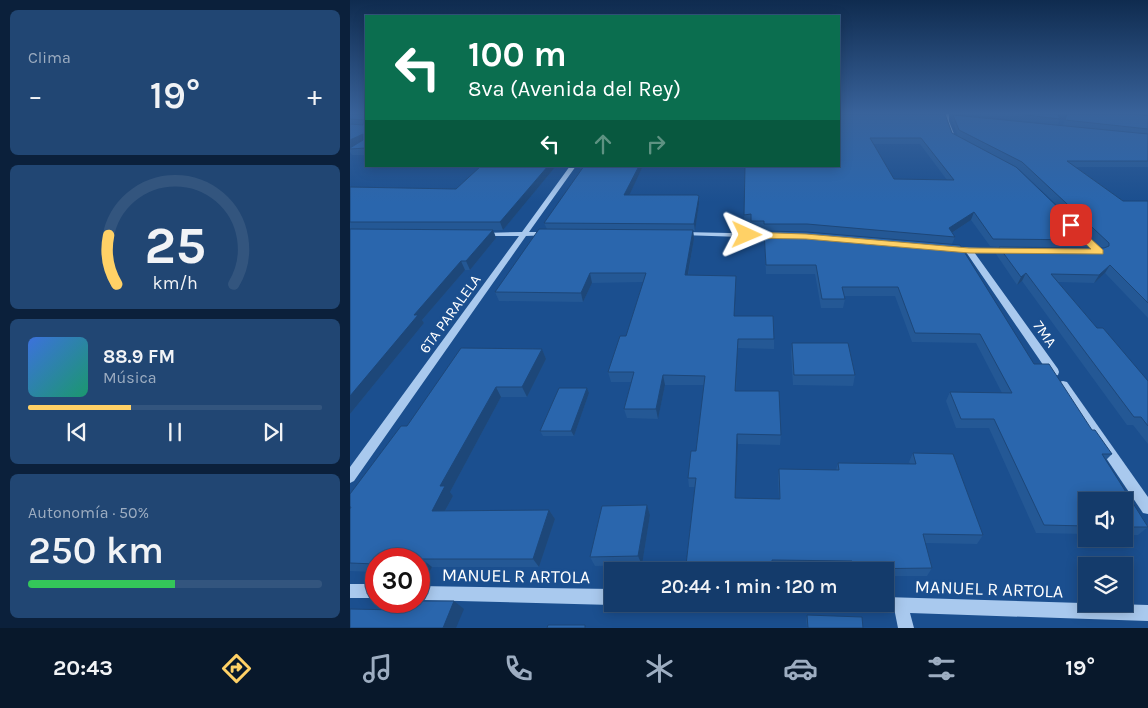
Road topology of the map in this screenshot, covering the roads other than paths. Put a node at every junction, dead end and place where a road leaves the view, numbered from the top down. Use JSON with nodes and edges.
{"nodes":[{"id":1,"x":572,"y":167,"type":"edge"},
{"id":2,"x":1078,"y":232,"type":"edge"},
{"id":3,"x":476,"y":234,"type":"edge"},
{"id":4,"x":524,"y":234,"type":"junction"},
{"id":5,"x":553,"y":234,"type":"edge"},
{"id":6,"x":670,"y":234,"type":"edge"},
{"id":7,"x":786,"y":236,"type":"edge"},
{"id":8,"x":940,"y":248,"type":"edge"},
{"id":9,"x":969,"y":250,"type":"junction"},
{"id":10,"x":1015,"y":251,"type":"edge"},
{"id":11,"x":1090,"y":252,"type":"edge"},
{"id":12,"x":350,"y":477,"type":"edge"},
{"id":13,"x":1148,"y":508,"type":"edge"},
{"id":14,"x":350,"y":591,"type":"edge"},
{"id":15,"x":365,"y":592,"type":"edge"},
{"id":16,"x":430,"y":592,"type":"edge"},
{"id":17,"x":604,"y":597,"type":"edge"},
{"id":18,"x":894,"y":605,"type":"edge"},
{"id":19,"x":901,"y":605,"type":"junction"},
{"id":20,"x":1148,"y":613,"type":"edge"},
{"id":21,"x":906,"y":628,"type":"edge"}],
"edges":[{"from":1,"to":4,"type":"street","name":"6TA PARALELA"},
{"from":2,"to":11,"type":"street"},
{"from":3,"to":4,"type":"street"},
{"from":4,"to":5,"type":"street"},
{"from":4,"to":12,"type":"street","name":"6TA PARALELA"},
{"from":6,"to":7,"type":"street"},
{"from":8,"to":9,"type":"street"},
{"from":9,"to":10,"type":"street"},
{"from":9,"to":13,"type":"street","name":"7MA"},
{"from":14,"to":15,"type":"street"},
{"from":16,"to":17,"type":"street","name":"MANUEL R ARTOLA"},
{"from":18,"to":19,"type":"street","name":"MANUEL R ARTOLA"},
{"from":19,"to":20,"type":"street","name":"MANUEL R ARTOLA"},
{"from":19,"to":21,"type":"street"}]}
